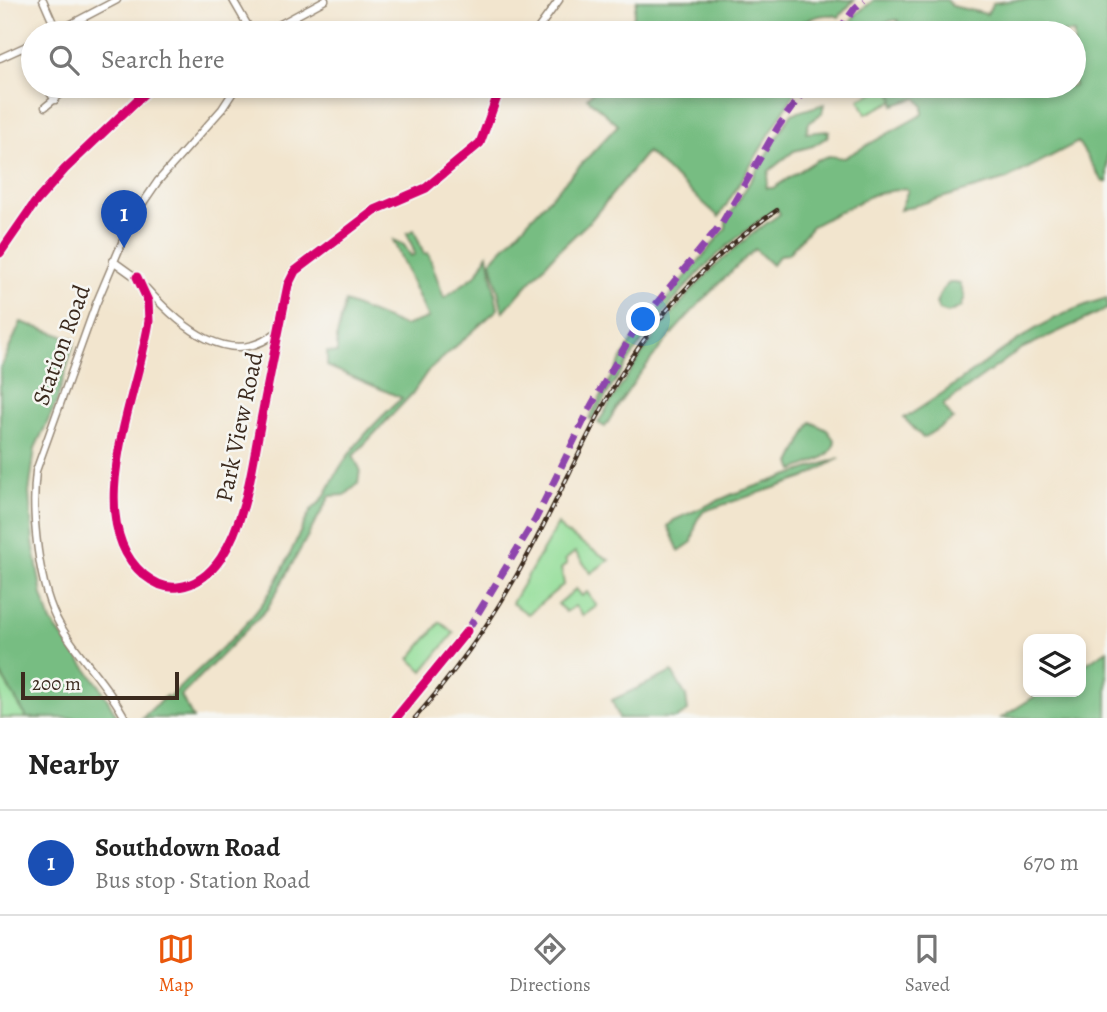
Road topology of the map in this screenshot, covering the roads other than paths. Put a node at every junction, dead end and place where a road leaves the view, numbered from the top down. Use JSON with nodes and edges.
{"nodes":[{"id":1,"x":43,"y":0,"type":"edge"},
{"id":2,"x":117,"y":0,"type":"edge"},
{"id":3,"x":233,"y":0,"type":"edge"},
{"id":4,"x":325,"y":0,"type":"edge"},
{"id":5,"x":559,"y":0,"type":"edge"},
{"id":6,"x":51,"y":21,"type":"edge"},
{"id":7,"x":78,"y":21,"type":"edge"},
{"id":8,"x":245,"y":21,"type":"edge"},
{"id":9,"x":286,"y":21,"type":"edge"},
{"id":10,"x":544,"y":21,"type":"edge"},
{"id":11,"x":21,"y":49,"type":"edge"},
{"id":12,"x":0,"y":58,"type":"edge"},
{"id":13,"x":139,"y":98,"type":"edge"},
{"id":14,"x":229,"y":98,"type":"edge"},
{"id":15,"x":497,"y":98,"type":"edge"},
{"id":16,"x":55,"y":100,"type":"edge"},
{"id":17,"x":46,"y":107,"type":"dead end"},
{"id":18,"x":0,"y":253,"type":"edge"},
{"id":19,"x":113,"y":261,"type":"junction"},
{"id":20,"x":137,"y":277,"type":"junction"},
{"id":21,"x":278,"y":331,"type":"junction"},
{"id":22,"x":467,"y":631,"type":"dead end"},
{"id":23,"x":125,"y":718,"type":"edge"},
{"id":24,"x":396,"y":718,"type":"edge"}],
"edges":[{"from":1,"to":6,"type":"street"},
{"from":2,"to":7,"type":"street"},
{"from":3,"to":8,"type":"street"},
{"from":4,"to":9,"type":"street"},
{"from":5,"to":10,"type":"street"},
{"from":11,"to":12,"type":"street"},
{"from":13,"to":18,"type":"street"},
{"from":14,"to":19,"type":"street","name":"Station Road"},
{"from":15,"to":21,"type":"street","name":"Park View Road"},
{"from":16,"to":17,"type":"street"},
{"from":19,"to":20,"type":"street"},
{"from":19,"to":23,"type":"street","name":"Station Road"},
{"from":20,"to":21,"type":"street"},
{"from":20,"to":21,"type":"street","name":"Park View Road"},
{"from":22,"to":24,"type":"street"}]}
